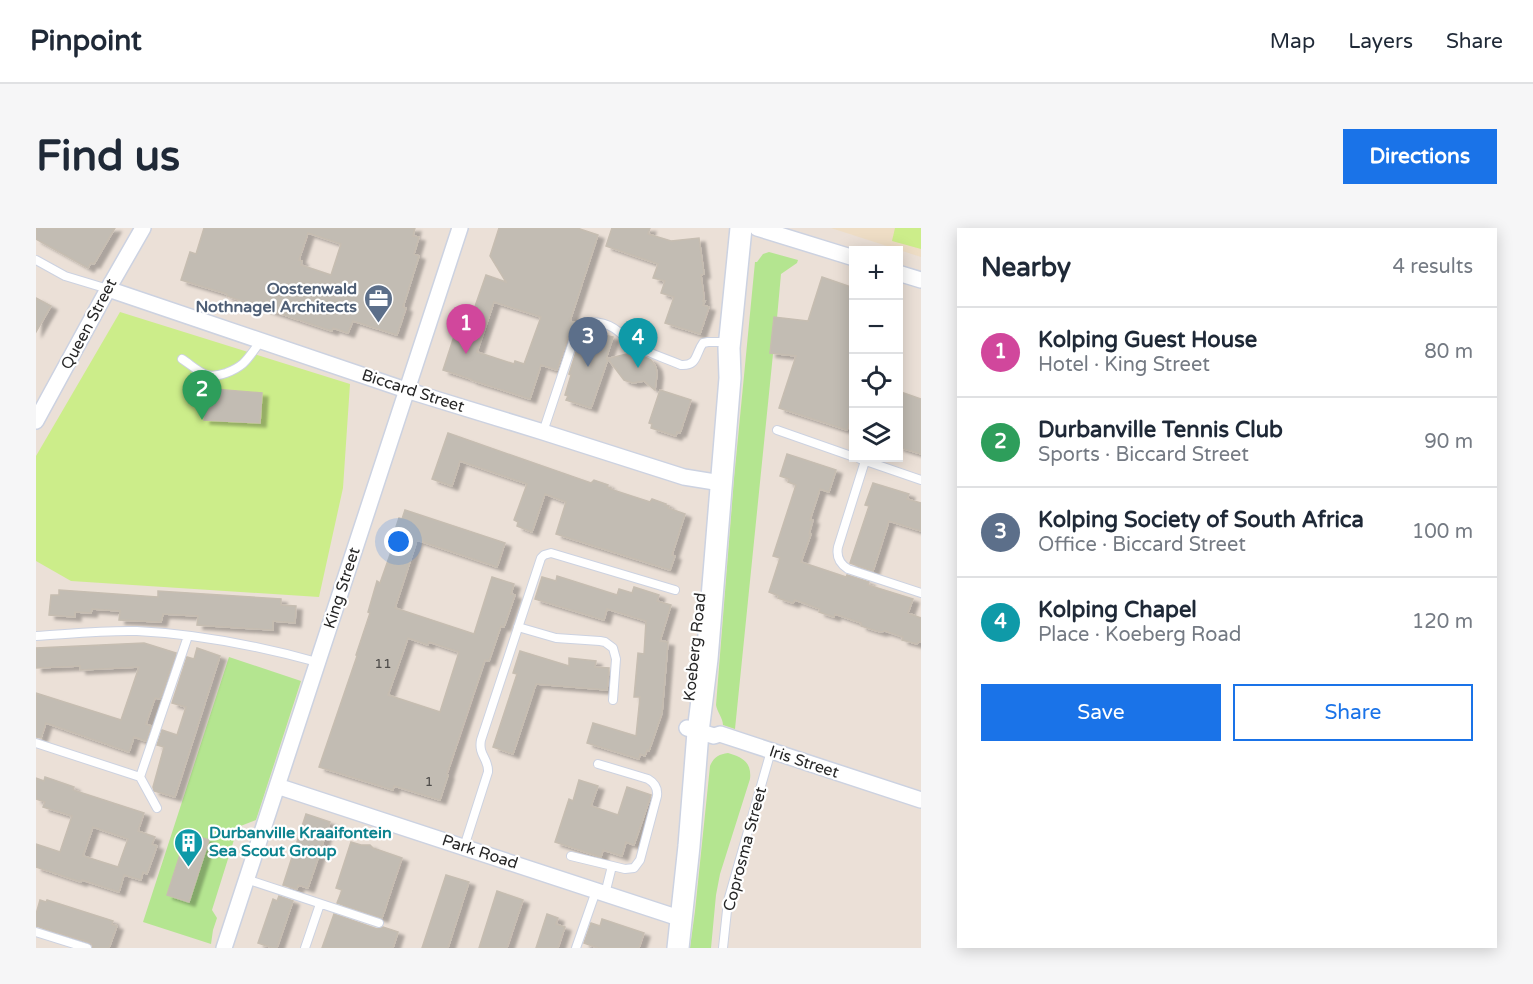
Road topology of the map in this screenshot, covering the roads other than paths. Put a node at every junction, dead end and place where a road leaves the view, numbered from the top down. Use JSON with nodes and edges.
{"nodes":[{"id":1,"x":143,"y":228,"type":"edge"},
{"id":2,"x":459,"y":228,"type":"edge"},
{"id":3,"x":741,"y":228,"type":"edge"},
{"id":4,"x":757,"y":228,"type":"edge"},
{"id":5,"x":849,"y":256,"type":"edge"},
{"id":6,"x":36,"y":260,"type":"edge"},
{"id":7,"x":903,"y":275,"type":"edge"},
{"id":8,"x":921,"y":280,"type":"edge"},
{"id":9,"x":108,"y":289,"type":"junction"},
{"id":10,"x":261,"y":341,"type":"junction"},
{"id":11,"x":729,"y":345,"type":"junction"},
{"id":12,"x":182,"y":360,"type":"dead end"},
{"id":13,"x":406,"y":390,"type":"junction"},
{"id":14,"x":36,"y":421,"type":"edge"},
{"id":15,"x":777,"y":430,"type":"dead end"},
{"id":16,"x":543,"y":432,"type":"junction"},
{"id":17,"x":849,"y":455,"type":"edge"},
{"id":18,"x":865,"y":462,"type":"edge"},
{"id":19,"x":868,"y":462,"type":"edge"},
{"id":20,"x":921,"y":480,"type":"edge"},
{"id":21,"x":716,"y":482,"type":"junction"},
{"id":22,"x":675,"y":590,"type":"dead end"},
{"id":23,"x":921,"y":593,"type":"edge"},
{"id":24,"x":518,"y":627,"type":"junction"},
{"id":25,"x":36,"y":636,"type":"edge"},
{"id":26,"x":188,"y":636,"type":"junction"},
{"id":27,"x":318,"y":662,"type":"junction"},
{"id":28,"x":613,"y":700,"type":"dead end"},
{"id":29,"x":692,"y":730,"type":"junction"},
{"id":30,"x":36,"y":743,"type":"edge"},
{"id":31,"x":771,"y":751,"type":"junction"},
{"id":32,"x":598,"y":764,"type":"dead end"},
{"id":33,"x":140,"y":777,"type":"junction"},
{"id":34,"x":277,"y":786,"type":"junction"},
{"id":35,"x":921,"y":800,"type":"edge"},
{"id":36,"x":157,"y":808,"type":"dead end"},
{"id":37,"x":464,"y":847,"type":"junction"},
{"id":38,"x":571,"y":856,"type":"dead end"},
{"id":39,"x":612,"y":866,"type":"junction"},
{"id":40,"x":246,"y":879,"type":"junction"},
{"id":41,"x":600,"y":892,"type":"junction"},
{"id":42,"x":320,"y":904,"type":"junction"},
{"id":43,"x":677,"y":917,"type":"junction"},
{"id":44,"x":379,"y":923,"type":"dead end"},
{"id":45,"x":36,"y":932,"type":"edge"},
{"id":46,"x":87,"y":948,"type":"edge"},
{"id":47,"x":224,"y":948,"type":"edge"},
{"id":48,"x":305,"y":948,"type":"edge"},
{"id":49,"x":576,"y":948,"type":"edge"},
{"id":50,"x":668,"y":948,"type":"edge"},
{"id":51,"x":678,"y":948,"type":"edge"},
{"id":52,"x":723,"y":948,"type":"edge"}],
"edges":[{"from":1,"to":9,"type":"street","name":"Queen Street"},
{"from":2,"to":13,"type":"street","name":"King Street"},
{"from":3,"to":11,"type":"main road","name":"Koeberg Road"},
{"from":4,"to":5,"type":"street"},
{"from":6,"to":9,"type":"lane"},
{"from":7,"to":8,"type":"street"},
{"from":9,"to":10,"type":"street","name":"Biccard Street"},
{"from":9,"to":14,"type":"street","name":"Queen Street"},
{"from":10,"to":12,"type":"lane"},
{"from":10,"to":13,"type":"street","name":"Biccard Street"},
{"from":11,"to":16,"type":"lane"},
{"from":11,"to":21,"type":"main road","name":"Koeberg Road"},
{"from":13,"to":16,"type":"street","name":"Biccard Street"},
{"from":13,"to":27,"type":"street","name":"King Street"},
{"from":15,"to":17,"type":"lane"},
{"from":16,"to":21,"type":"street","name":"Biccard Street"},
{"from":18,"to":23,"type":"lane"},
{"from":19,"to":20,"type":"lane"},
{"from":21,"to":29,"type":"main road","name":"Koeberg Road"},
{"from":22,"to":24,"type":"lane"},
{"from":24,"to":28,"type":"lane"},
{"from":24,"to":37,"type":"lane"},
{"from":25,"to":26,"type":"lane"},
{"from":26,"to":27,"type":"lane"},
{"from":26,"to":33,"type":"lane"},
{"from":27,"to":34,"type":"street","name":"King Street"},
{"from":29,"to":31,"type":"street","name":"Iris Street"},
{"from":29,"to":43,"type":"main road","name":"Koeberg Road"},
{"from":30,"to":33,"type":"lane"},
{"from":31,"to":35,"type":"street","name":"Iris Street"},
{"from":31,"to":52,"type":"lane","name":"Coprosma Street"},
{"from":32,"to":39,"type":"lane"},
{"from":33,"to":36,"type":"lane"},
{"from":34,"to":37,"type":"street","name":"Park Road"},
{"from":34,"to":40,"type":"street","name":"King Street"},
{"from":37,"to":41,"type":"street","name":"Park Road"},
{"from":38,"to":39,"type":"lane"},
{"from":39,"to":41,"type":"lane"},
{"from":40,"to":42,"type":"lane"},
{"from":40,"to":47,"type":"street","name":"King Street"},
{"from":41,"to":43,"type":"street","name":"Park Road"},
{"from":41,"to":49,"type":"lane"},
{"from":42,"to":44,"type":"lane"},
{"from":42,"to":48,"type":"lane"},
{"from":43,"to":50,"type":"main road","name":"Koeberg Road"},
{"from":43,"to":51,"type":"main road","name":"Koeberg Road"},
{"from":45,"to":46,"type":"lane"}]}
